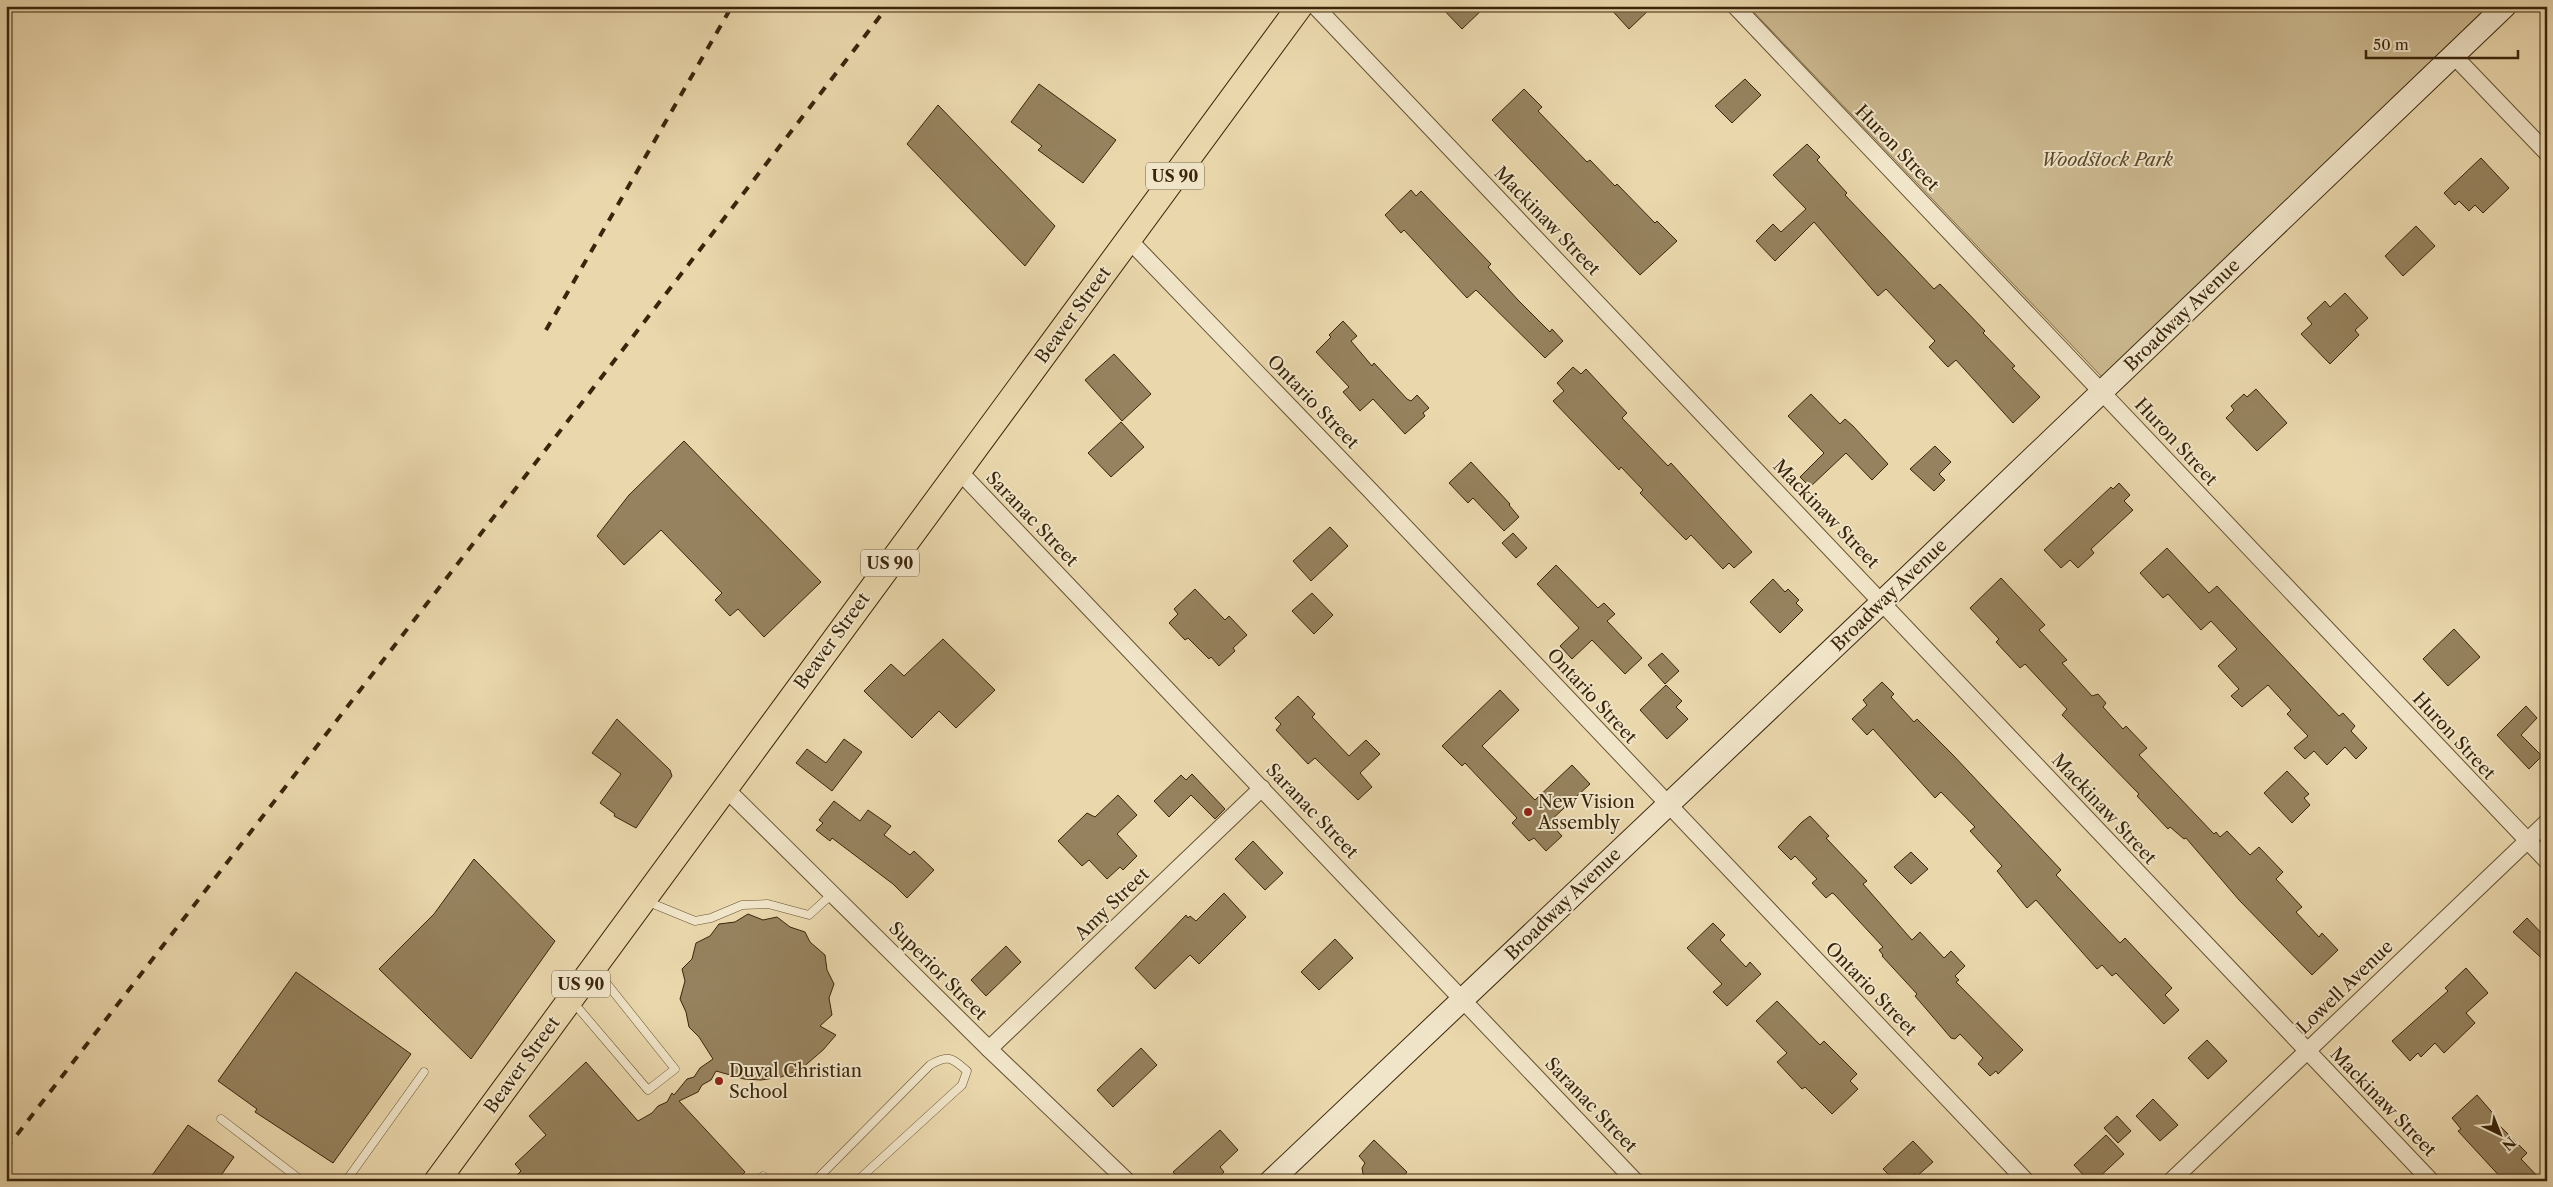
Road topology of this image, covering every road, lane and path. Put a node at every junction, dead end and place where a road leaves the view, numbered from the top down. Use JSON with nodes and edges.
{"nodes":[{"id":1,"x":1300,"y":6,"type":"edge"},
{"id":2,"x":1315,"y":6,"type":"edge"},
{"id":3,"x":1735,"y":6,"type":"edge"},
{"id":4,"x":2505,"y":6,"type":"edge"},
{"id":5,"x":2454,"y":56,"type":"junction"},
{"id":6,"x":2547,"y":154,"type":"edge"},
{"id":7,"x":1128,"y":240,"type":"junction"},
{"id":8,"x":2101,"y":392,"type":"junction"},
{"id":9,"x":958,"y":470,"type":"junction"},
{"id":10,"x":1882,"y":602,"type":"junction"},
{"id":11,"x":724,"y":787,"type":"junction"},
{"id":12,"x":1262,"y":788,"type":"junction"},
{"id":13,"x":1668,"y":804,"type":"junction"},
{"id":14,"x":2547,"y":822,"type":"edge"},
{"id":15,"x":2527,"y":841,"type":"junction"},
{"id":16,"x":2547,"y":861,"type":"edge"},
{"id":17,"x":832,"y":894,"type":"junction"},
{"id":18,"x":642,"y":900,"type":"junction"},
{"id":19,"x":593,"y":966,"type":"junction"},
{"id":20,"x":570,"y":998,"type":"junction"},
{"id":21,"x":1463,"y":999,"type":"junction"},
{"id":22,"x":989,"y":1049,"type":"junction"},
{"id":23,"x":2307,"y":1051,"type":"junction"},
{"id":24,"x":424,"y":1072,"type":"dead end"},
{"id":25,"x":220,"y":1120,"type":"dead end"},
{"id":26,"x":448,"y":1177,"type":"edge"},
{"id":27,"x":302,"y":1181,"type":"edge"},
{"id":28,"x":346,"y":1181,"type":"edge"},
{"id":29,"x":815,"y":1181,"type":"edge"},
{"id":30,"x":857,"y":1181,"type":"edge"},
{"id":31,"x":1127,"y":1181,"type":"edge"},
{"id":32,"x":1271,"y":1181,"type":"edge"},
{"id":33,"x":1635,"y":1181,"type":"edge"},
{"id":34,"x":2026,"y":1181,"type":"edge"},
{"id":35,"x":2171,"y":1181,"type":"edge"},
{"id":36,"x":2431,"y":1181,"type":"edge"}],
"edges":[{"from":1,"to":7,"type":"main road","name":"Beaver Street","number":"US 90"},
{"from":2,"to":10,"type":"street","name":"Mackinaw Street"},
{"from":3,"to":8,"type":"street","name":"Huron Street"},
{"from":4,"to":5,"type":"street","name":"Broadway Avenue"},
{"from":5,"to":6,"type":"street"},
{"from":5,"to":8,"type":"street","name":"Broadway Avenue"},
{"from":7,"to":9,"type":"main road","name":"Beaver Street","number":"US 90"},
{"from":7,"to":13,"type":"street","name":"Ontario Street"},
{"from":8,"to":10,"type":"street","name":"Broadway Avenue"},
{"from":8,"to":15,"type":"street","name":"Huron Street"},
{"from":9,"to":11,"type":"main road","name":"Beaver Street","number":"US 90"},
{"from":9,"to":12,"type":"street","name":"Saranac Street"},
{"from":10,"to":13,"type":"street","name":"Broadway Avenue"},
{"from":10,"to":23,"type":"street","name":"Mackinaw Street"},
{"from":11,"to":17,"type":"street","name":"Superior Street"},
{"from":11,"to":18,"type":"main road","name":"Beaver Street","number":"US 90"},
{"from":12,"to":21,"type":"street","name":"Saranac Street"},
{"from":12,"to":22,"type":"street","name":"Amy Street"},
{"from":13,"to":21,"type":"street","name":"Broadway Avenue"},
{"from":13,"to":34,"type":"street","name":"Ontario Street"},
{"from":14,"to":15,"type":"street","name":"Lowell Avenue"},
{"from":15,"to":16,"type":"street","name":"Huron Street"},
{"from":15,"to":23,"type":"street","name":"Lowell Avenue"},
{"from":17,"to":18,"type":"lane"},
{"from":17,"to":22,"type":"street","name":"Superior Street"},
{"from":18,"to":19,"type":"main road","name":"Beaver Street","number":"US 90"},
{"from":19,"to":20,"type":"main road","name":"Beaver Street","number":"US 90"},
{"from":19,"to":20,"type":"lane"},
{"from":20,"to":26,"type":"main road","name":"Beaver Street","number":"US 90"},
{"from":21,"to":32,"type":"street","name":"Broadway Avenue"},
{"from":21,"to":33,"type":"street","name":"Saranac Street"},
{"from":22,"to":31,"type":"street","name":"Superior Street"},
{"from":23,"to":35,"type":"street","name":"Lowell Avenue"},
{"from":23,"to":36,"type":"street","name":"Mackinaw Street"},
{"from":24,"to":28,"type":"lane"},
{"from":25,"to":27,"type":"lane"},
{"from":29,"to":30,"type":"lane"}]}
